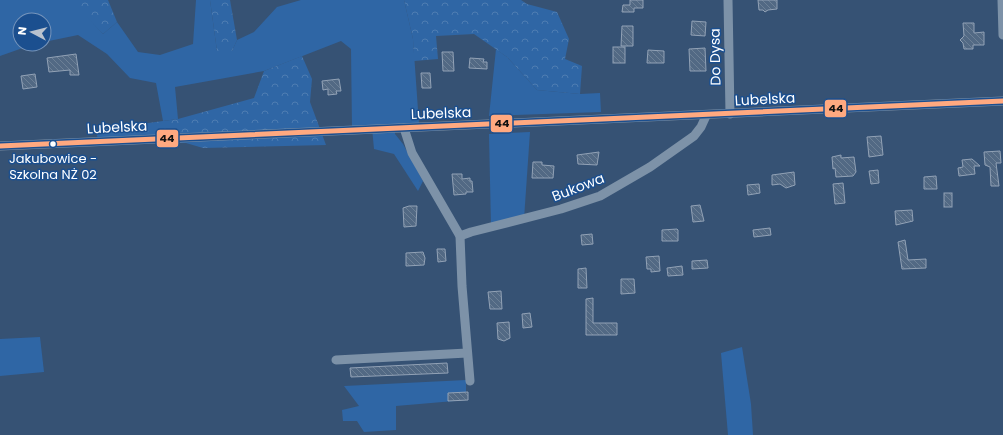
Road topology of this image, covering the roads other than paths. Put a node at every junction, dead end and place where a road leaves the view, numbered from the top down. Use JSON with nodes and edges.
{"nodes":[{"id":1,"x":728,"y":0,"type":"edge"},
{"id":2,"x":1002,"y":0,"type":"edge"},
{"id":3,"x":1003,"y":35,"type":"edge"},
{"id":4,"x":1003,"y":102,"type":"edge"},
{"id":5,"x":730,"y":114,"type":"junction"},
{"id":6,"x":706,"y":116,"type":"junction"},
{"id":7,"x":404,"y":128,"type":"junction"},
{"id":8,"x":0,"y":146,"type":"edge"},
{"id":9,"x":460,"y":236,"type":"junction"},
{"id":10,"x":467,"y":352,"type":"junction"},
{"id":11,"x":336,"y":360,"type":"dead end"},
{"id":12,"x":470,"y":381,"type":"dead end"}],
"edges":[{"from":1,"to":5,"type":"street","name":"Do Dysa"},
{"from":2,"to":3,"type":"street"},
{"from":4,"to":5,"type":"street","name":"Lubelska"},
{"from":5,"to":6,"type":"street","name":"Lubelska"},
{"from":6,"to":7,"type":"street","name":"Lubelska"},
{"from":6,"to":9,"type":"street","name":"Bukowa"},
{"from":7,"to":8,"type":"street","name":"Lubelska"},
{"from":7,"to":9,"type":"street"},
{"from":9,"to":10,"type":"street"},
{"from":10,"to":11,"type":"street"},
{"from":10,"to":12,"type":"street"}]}
